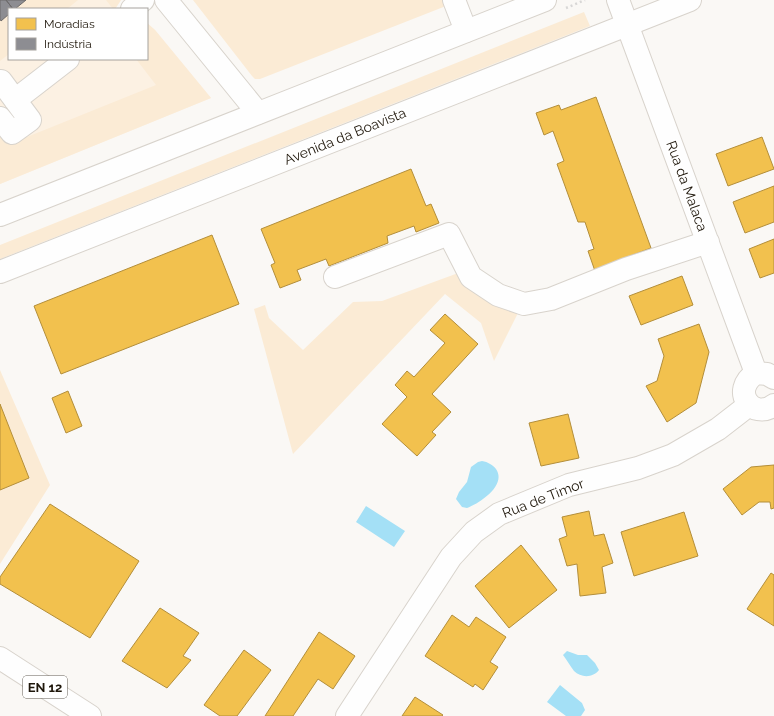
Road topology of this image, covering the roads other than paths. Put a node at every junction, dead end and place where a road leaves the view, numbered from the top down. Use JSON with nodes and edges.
{"nodes":[{"id":1,"x":143,"y":0,"type":"edge"},
{"id":2,"x":166,"y":0,"type":"edge"},
{"id":3,"x":454,"y":0,"type":"edge"},
{"id":4,"x":545,"y":0,"type":"edge"},
{"id":5,"x":618,"y":0,"type":"edge"},
{"id":6,"x":690,"y":0,"type":"edge"},
{"id":7,"x":133,"y":8,"type":"edge"},
{"id":8,"x":627,"y":25,"type":"junction"},
{"id":9,"x":466,"y":32,"type":"junction"},
{"id":10,"x":67,"y":60,"type":"edge"},
{"id":11,"x":0,"y":82,"type":"edge"},
{"id":12,"x":15,"y":100,"type":"junction"},
{"id":13,"x":258,"y":113,"type":"junction"},
{"id":14,"x":0,"y":118,"type":"edge"},
{"id":15,"x":0,"y":215,"type":"edge"},
{"id":16,"x":708,"y":242,"type":"junction"},
{"id":17,"x":0,"y":272,"type":"edge"},
{"id":18,"x":335,"y":277,"type":"dead end"},
{"id":19,"x":765,"y":376,"type":"edge"},
{"id":20,"x":749,"y":405,"type":"junction"},
{"id":21,"x":774,"y":405,"type":"edge"},
{"id":22,"x":0,"y":658,"type":"edge"},
{"id":23,"x":90,"y":716,"type":"edge"},
{"id":24,"x":347,"y":716,"type":"edge"}],
"edges":[{"from":1,"to":7,"type":"main road"},
{"from":2,"to":13,"type":"main road"},
{"from":3,"to":9,"type":"main road"},
{"from":4,"to":9,"type":"main road"},
{"from":5,"to":8,"type":"main road","name":"Rua da Malaca"},
{"from":6,"to":8,"type":"main road","name":"Avenida da Boavista"},
{"from":8,"to":16,"type":"main road","name":"Rua da Malaca"},
{"from":8,"to":17,"type":"main road","name":"Avenida da Boavista"},
{"from":9,"to":13,"type":"main road"},
{"from":10,"to":12,"type":"main road"},
{"from":11,"to":12,"type":"main road"},
{"from":12,"to":14,"type":"main road"},
{"from":13,"to":15,"type":"main road"},
{"from":16,"to":18,"type":"main road"},
{"from":16,"to":19,"type":"main road","name":"Rua da Malaca"},
{"from":19,"to":20,"type":"main road"},
{"from":20,"to":21,"type":"main road"},
{"from":20,"to":24,"type":"main road","name":"Rua de Timor"},
{"from":22,"to":23,"type":"main road","number":"EN 12"}]}
